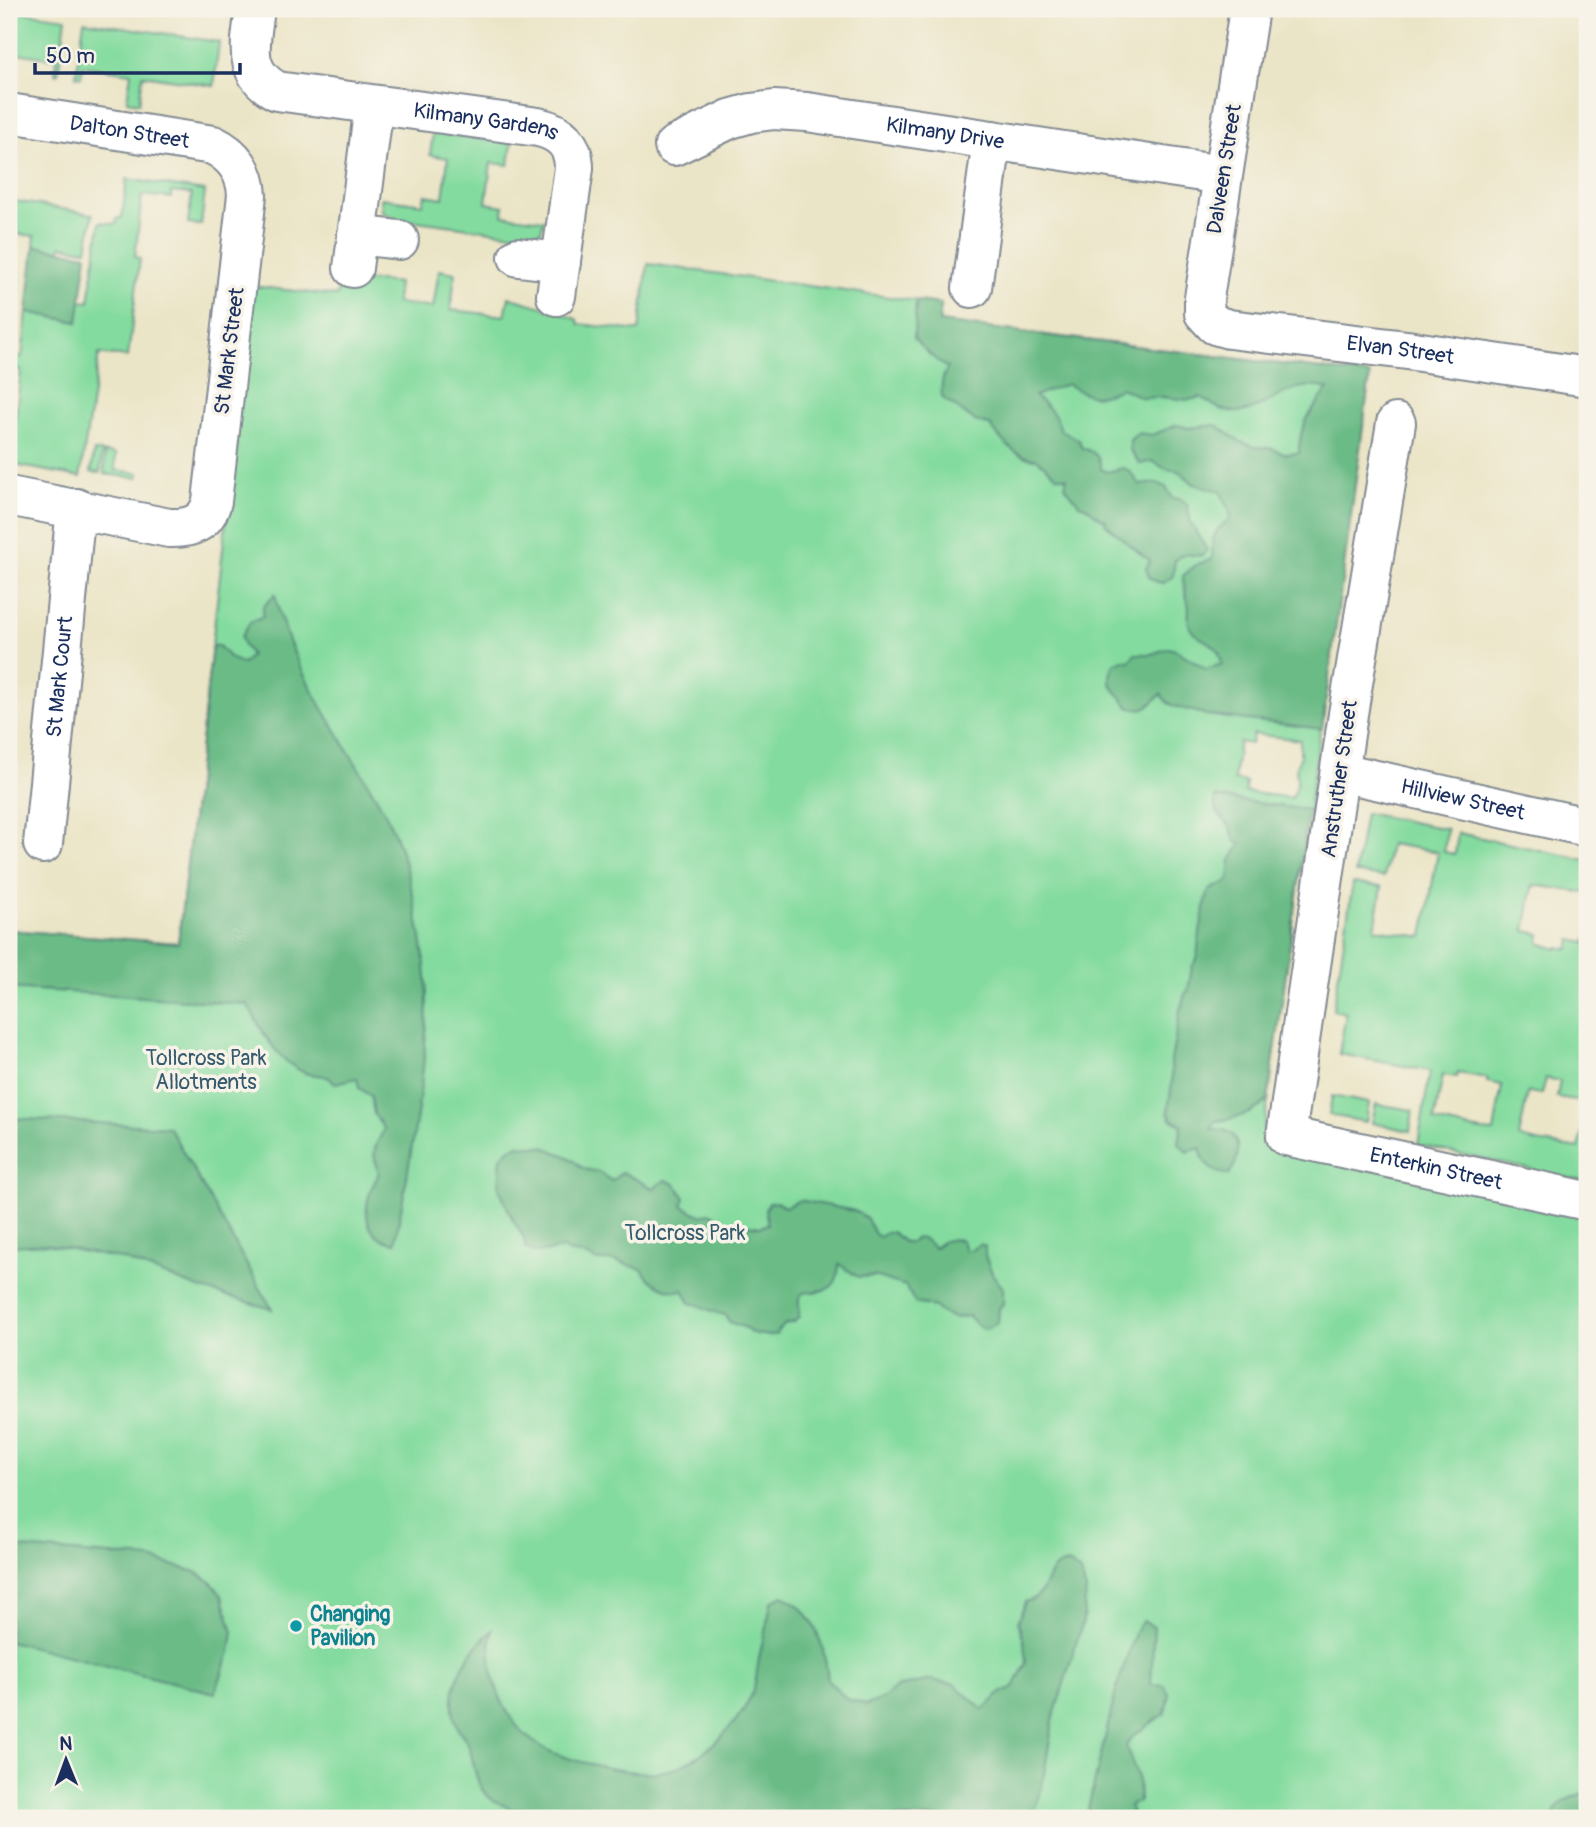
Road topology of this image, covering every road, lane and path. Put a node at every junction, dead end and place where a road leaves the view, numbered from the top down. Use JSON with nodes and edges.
{"nodes":[{"id":1,"x":255,"y":9,"type":"edge"},
{"id":2,"x":1249,"y":9,"type":"edge"},
{"id":3,"x":374,"y":105,"type":"junction"},
{"id":4,"x":9,"y":113,"type":"edge"},
{"id":5,"x":992,"y":140,"type":"junction"},
{"id":6,"x":674,"y":146,"type":"dead end"},
{"id":7,"x":241,"y":170,"type":"joint"},
{"id":8,"x":1222,"y":175,"type":"junction"},
{"id":9,"x":399,"y":240,"type":"dead end"},
{"id":10,"x":518,"y":257,"type":"dead end"},
{"id":11,"x":972,"y":288,"type":"dead end"},
{"id":12,"x":1215,"y":325,"type":"joint"},
{"id":13,"x":1587,"y":377,"type":"edge"},
{"id":14,"x":1395,"y":423,"type":"dead end"},
{"id":15,"x":9,"y":496,"type":"edge"},
{"id":16,"x":76,"y":508,"type":"junction"},
{"id":17,"x":1340,"y":772,"type":"junction"},
{"id":18,"x":1587,"y":827,"type":"edge"},
{"id":19,"x":43,"y":844,"type":"dead end"},
{"id":20,"x":1286,"y":1136,"type":"joint"},
{"id":21,"x":1587,"y":1201,"type":"edge"}],
"edges":[{"from":1,"to":3,"type":"street","name":"Kilmany Gardens"},
{"from":2,"to":8,"type":"street","name":"Dalveen Street"},
{"from":3,"to":9,"type":"street"},
{"from":3,"to":10,"type":"street","name":"Kilmany Gardens"},
{"from":4,"to":7,"type":"street","name":"Dalton Street"},
{"from":5,"to":6,"type":"street","name":"Kilmany Drive"},
{"from":5,"to":8,"type":"street","name":"Kilmany Drive"},
{"from":5,"to":11,"type":"street"},
{"from":7,"to":16,"type":"street","name":"St Mark Street"},
{"from":8,"to":12,"type":"street","name":"Dalveen Street"},
{"from":12,"to":13,"type":"street","name":"Elvan Street"},
{"from":14,"to":17,"type":"street","name":"Anstruther Street"},
{"from":15,"to":16,"type":"street"},
{"from":16,"to":19,"type":"street","name":"St Mark Court"},
{"from":17,"to":18,"type":"street","name":"Hillview Street"},
{"from":17,"to":20,"type":"street","name":"Anstruther Street"},
{"from":20,"to":21,"type":"street","name":"Enterkin Street"}]}
